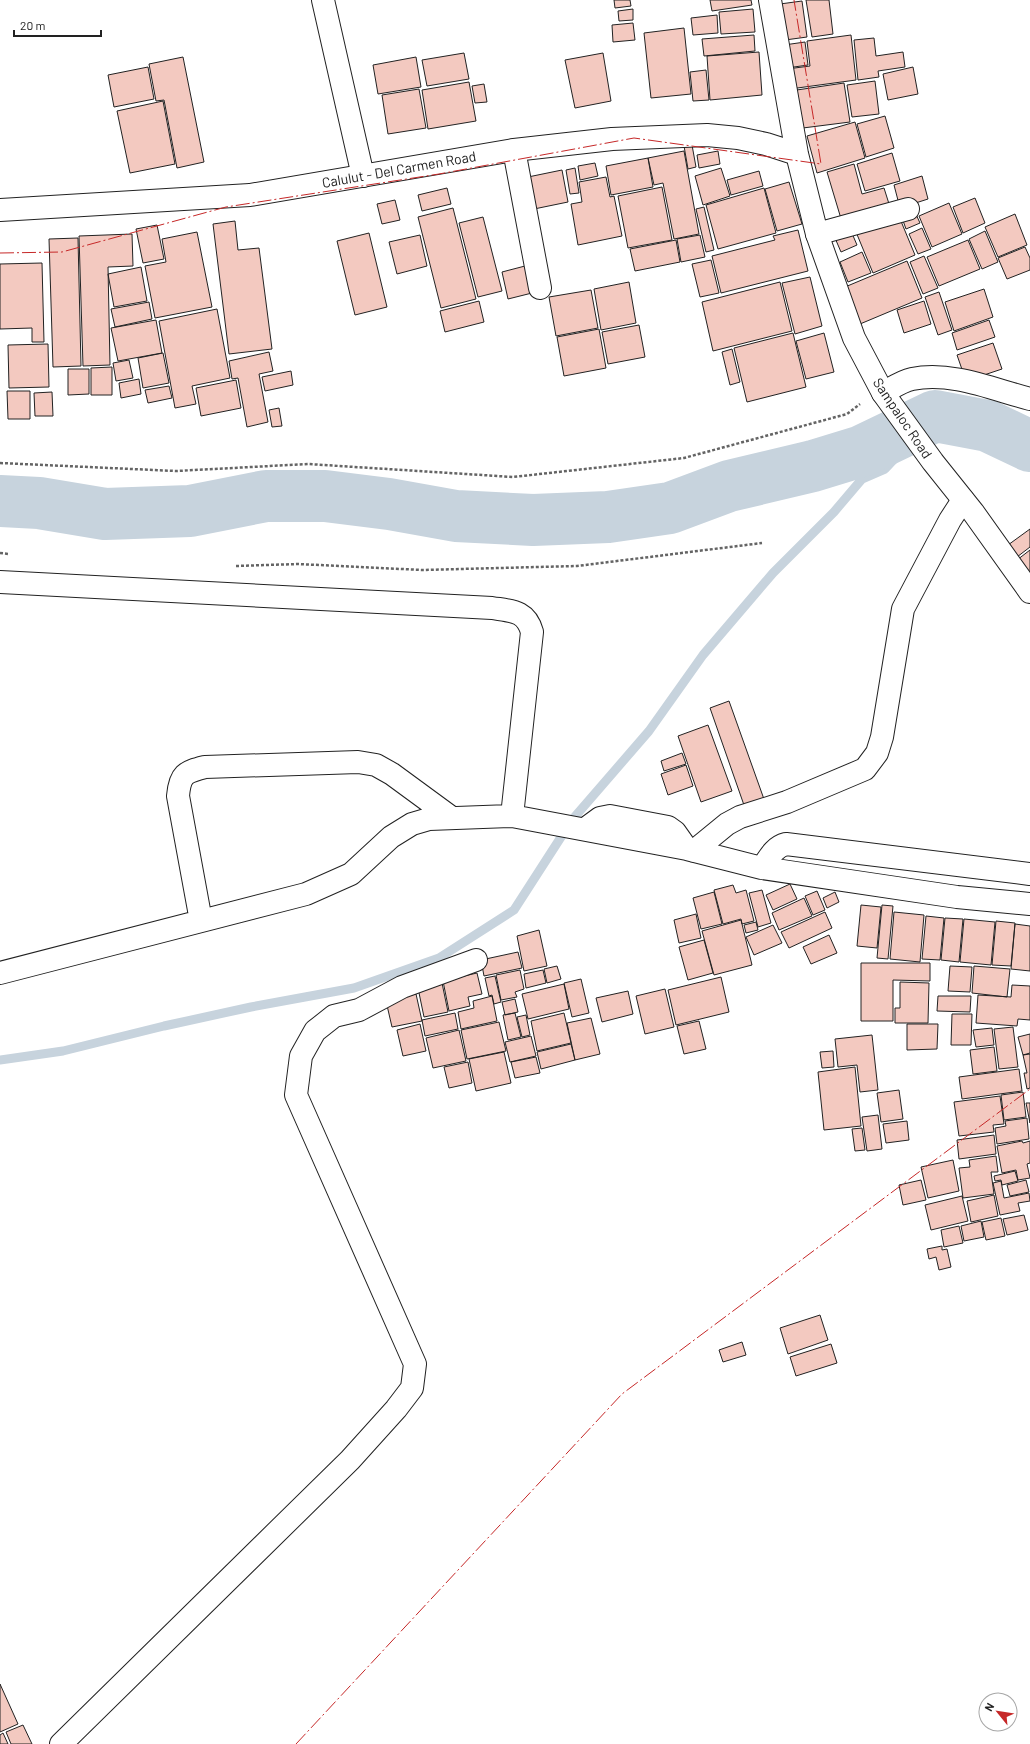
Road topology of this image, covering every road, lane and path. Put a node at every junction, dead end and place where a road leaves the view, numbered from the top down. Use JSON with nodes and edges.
{"nodes":[{"id":1,"x":323,"y":0,"type":"edge"},
{"id":2,"x":770,"y":0,"type":"edge"},
{"id":3,"x":514,"y":150,"type":"junction"},
{"id":4,"x":797,"y":154,"type":"junction"},
{"id":5,"x":363,"y":176,"type":"junction"},
{"id":6,"x":908,"y":209,"type":"dead end"},
{"id":7,"x":0,"y":210,"type":"edge"},
{"id":8,"x":817,"y":234,"type":"junction"},
{"id":9,"x":540,"y":288,"type":"dead end"},
{"id":10,"x":885,"y":394,"type":"junction"},
{"id":11,"x":1030,"y":399,"type":"edge"},
{"id":12,"x":0,"y":463,"type":"edge"},
{"id":13,"x":963,"y":500,"type":"junction"},
{"id":14,"x":762,"y":542,"type":"dead end"},
{"id":15,"x":0,"y":553,"type":"edge"},
{"id":16,"x":12,"y":555,"type":"dead end"},
{"id":17,"x":230,"y":566,"type":"dead end"},
{"id":18,"x":0,"y":582,"type":"edge"},
{"id":19,"x":1030,"y":592,"type":"edge"},
{"id":20,"x":521,"y":817,"type":"junction"},
{"id":21,"x":452,"y":818,"type":"junction"},
{"id":22,"x":690,"y":850,"type":"junction"},
{"id":23,"x":962,"y":865,"type":"junction"},
{"id":24,"x":762,"y":868,"type":"junction"},
{"id":25,"x":1030,"y":874,"type":"edge"},
{"id":26,"x":957,"y":897,"type":"junction"},
{"id":27,"x":1030,"y":904,"type":"edge"},
{"id":28,"x":201,"y":921,"type":"junction"},
{"id":29,"x":476,"y":960,"type":"dead end"},
{"id":30,"x":0,"y":973,"type":"edge"},
{"id":31,"x":61,"y":1744,"type":"edge"}],
"edges":[{"from":1,"to":5,"type":"main road"},
{"from":2,"to":4,"type":"main road","name":"Sampaloc Road"},
{"from":3,"to":4,"type":"main road","name":"Calulut - Del Carmen Road"},
{"from":3,"to":5,"type":"main road","name":"Calulut - Del Carmen Road"},
{"from":3,"to":9,"type":"main road"},
{"from":4,"to":8,"type":"main road","name":"Sampaloc Road"},
{"from":5,"to":7,"type":"main road","name":"Calulut - Del Carmen Road"},
{"from":6,"to":8,"type":"main road"},
{"from":8,"to":10,"type":"main road","name":"Sampaloc Road"},
{"from":10,"to":11,"type":"main road"},
{"from":10,"to":12,"type":"path"},
{"from":10,"to":13,"type":"main road","name":"Sampaloc Road"},
{"from":13,"to":19,"type":"main road","name":"Sampaloc Road"},
{"from":13,"to":22,"type":"main road"},
{"from":14,"to":17,"type":"path"},
{"from":15,"to":16,"type":"path"},
{"from":18,"to":20,"type":"main road"},
{"from":20,"to":21,"type":"main road"},
{"from":20,"to":22,"type":"main road"},
{"from":21,"to":28,"type":"main road"},
{"from":21,"to":28,"type":"main road"},
{"from":22,"to":24,"type":"main road"},
{"from":23,"to":24,"type":"main road"},
{"from":23,"to":25,"type":"main road"},
{"from":23,"to":26,"type":"main road"},
{"from":24,"to":26,"type":"main road"},
{"from":26,"to":27,"type":"main road"},
{"from":28,"to":30,"type":"main road"},
{"from":29,"to":31,"type":"main road"}]}
